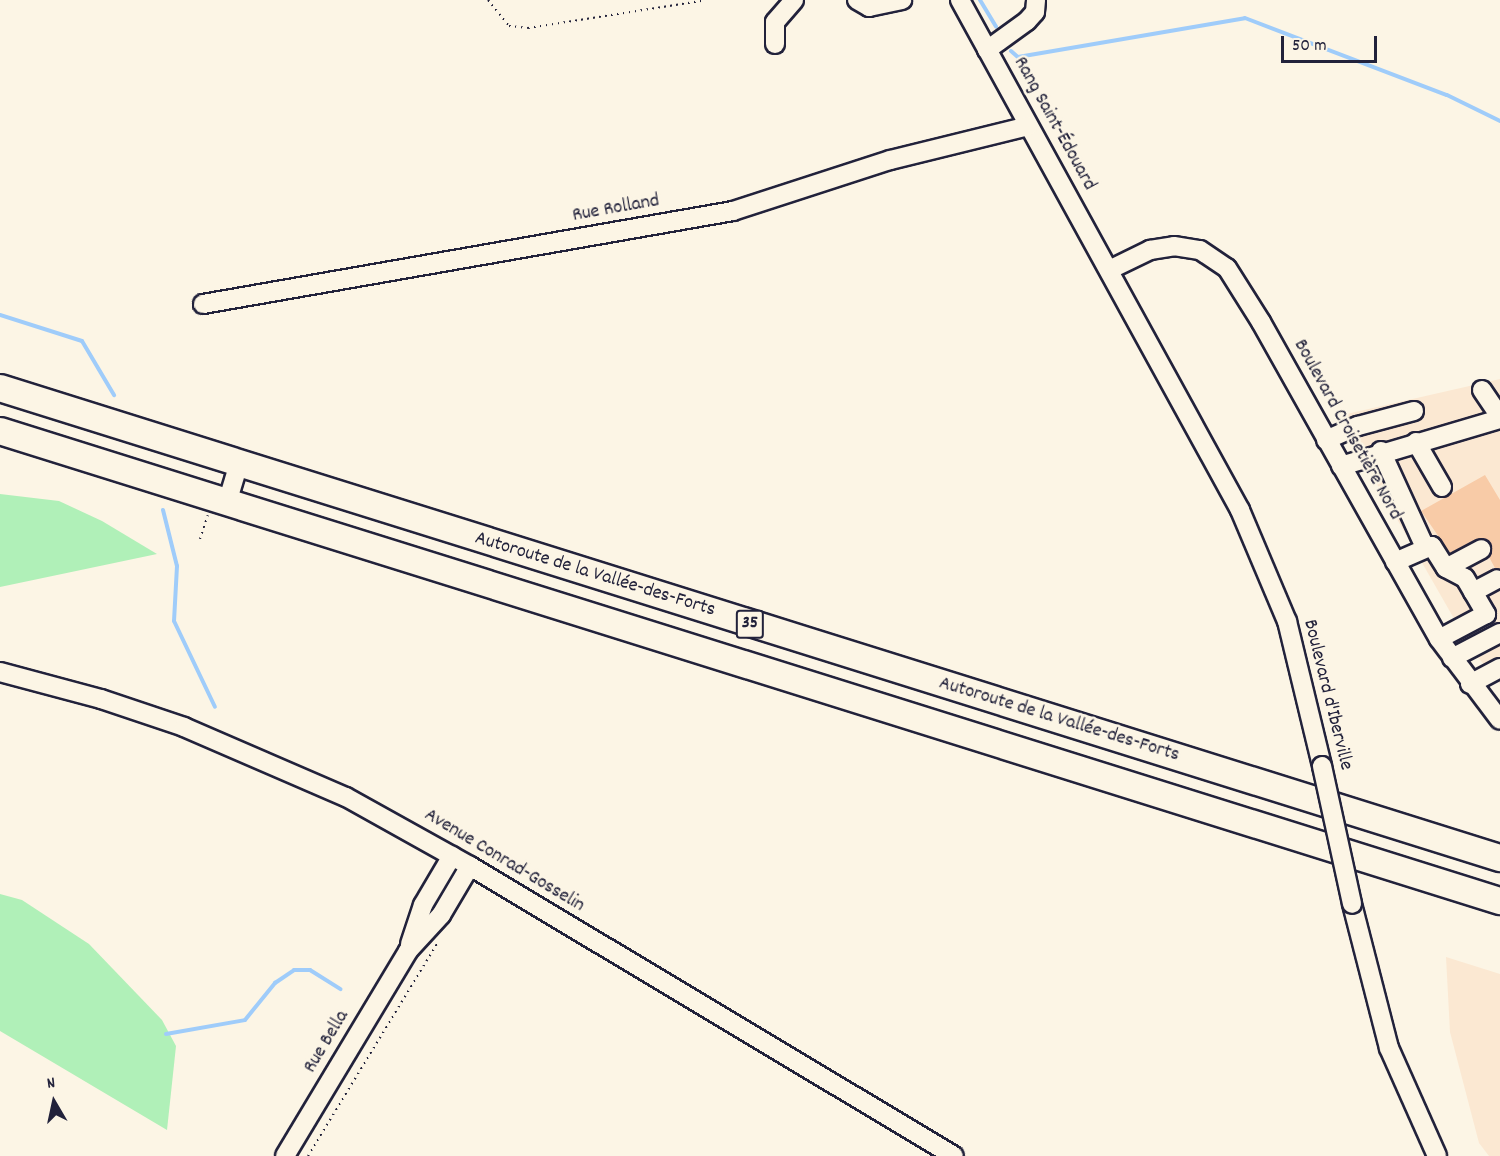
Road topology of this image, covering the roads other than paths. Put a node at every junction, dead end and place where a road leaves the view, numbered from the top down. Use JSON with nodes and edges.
{"nodes":[{"id":1,"x":794,"y":0,"type":"edge"},
{"id":2,"x":857,"y":0,"type":"edge"},
{"id":3,"x":902,"y":0,"type":"edge"},
{"id":4,"x":960,"y":0,"type":"edge"},
{"id":5,"x":1036,"y":0,"type":"edge"},
{"id":6,"x":775,"y":44,"type":"dead end"},
{"id":7,"x":987,"y":50,"type":"junction"},
{"id":8,"x":1028,"y":126,"type":"junction"},
{"id":9,"x":1109,"y":270,"type":"junction"},
{"id":10,"x":203,"y":304,"type":"dead end"},
{"id":11,"x":0,"y":388,"type":"edge"},
{"id":12,"x":1482,"y":390,"type":"dead end"},
{"id":13,"x":1414,"y":411,"type":"dead end"},
{"id":14,"x":1500,"y":418,"type":"edge"},
{"id":15,"x":0,"y":432,"type":"edge"},
{"id":16,"x":1326,"y":440,"type":"junction"},
{"id":17,"x":1416,"y":442,"type":"junction"},
{"id":18,"x":1381,"y":451,"type":"junction"},
{"id":19,"x":239,"y":463,"type":"junction"},
{"id":20,"x":1341,"y":466,"type":"junction"},
{"id":21,"x":1442,"y":487,"type":"dead end"},
{"id":22,"x":220,"y":501,"type":"junction"},
{"id":23,"x":1425,"y":547,"type":"junction"},
{"id":24,"x":1481,"y":549,"type":"dead end"},
{"id":25,"x":1395,"y":562,"type":"junction"},
{"id":26,"x":1446,"y":568,"type":"junction"},
{"id":27,"x":1497,"y":579,"type":"dead end"},
{"id":28,"x":1473,"y":592,"type":"junction"},
{"id":29,"x":1493,"y":610,"type":"edge"},
{"id":30,"x":1500,"y":633,"type":"edge"},
{"id":31,"x":1439,"y":639,"type":"junction"},
{"id":32,"x":1452,"y":658,"type":"junction"},
{"id":33,"x":1500,"y":668,"type":"edge"},
{"id":34,"x":0,"y":672,"type":"edge"},
{"id":35,"x":1470,"y":684,"type":"junction"},
{"id":36,"x":1500,"y":720,"type":"edge"},
{"id":37,"x":452,"y":856,"type":"junction"},
{"id":38,"x":1500,"y":858,"type":"edge"},
{"id":39,"x":470,"y":866,"type":"junction"},
{"id":40,"x":1500,"y":901,"type":"edge"},
{"id":41,"x":408,"y":951,"type":"junction"},
{"id":42,"x":285,"y":1156,"type":"edge"},
{"id":43,"x":954,"y":1156,"type":"edge"},
{"id":44,"x":1437,"y":1156,"type":"edge"}],
"edges":[{"from":1,"to":6,"type":"street"},
{"from":2,"to":3,"type":"street"},
{"from":4,"to":7,"type":"street","name":"Rang Saint-Édouard"},
{"from":5,"to":7,"type":"street"},
{"from":7,"to":8,"type":"street","name":"Rang Saint-Édouard"},
{"from":8,"to":9,"type":"street","name":"Rang Saint-Édouard"},
{"from":8,"to":10,"type":"street","name":"Rue Rolland"},
{"from":9,"to":16,"type":"street","name":"Boulevard Croisetière Nord"},
{"from":9,"to":44,"type":"street","name":"Boulevard d'Iberville","bridge":true},
{"from":11,"to":19,"type":"highway","name":"Autoroute de la Vallée-des-Forts","number":"35"},
{"from":12,"to":14,"type":"street"},
{"from":13,"to":16,"type":"street"},
{"from":14,"to":17,"type":"street"},
{"from":15,"to":22,"type":"highway","name":"Autoroute de la Vallée-des-Forts","number":"35"},
{"from":16,"to":20,"type":"street","name":"Boulevard Croisetière Nord"},
{"from":17,"to":18,"type":"street"},
{"from":17,"to":21,"type":"street"},
{"from":18,"to":20,"type":"street"},
{"from":18,"to":23,"type":"street"},
{"from":19,"to":22,"type":"street"},
{"from":19,"to":38,"type":"highway","name":"Autoroute de la Vallée-des-Forts","number":"35"},
{"from":20,"to":25,"type":"street","name":"Boulevard Croisetière Nord"},
{"from":22,"to":40,"type":"highway","name":"Autoroute de la Vallée-des-Forts","number":"35"},
{"from":23,"to":25,"type":"street"},
{"from":23,"to":26,"type":"street"},
{"from":24,"to":26,"type":"street"},
{"from":25,"to":31,"type":"street","name":"Boulevard Croisetière Nord"},
{"from":26,"to":28,"type":"street"},
{"from":27,"to":28,"type":"street"},
{"from":28,"to":29,"type":"street"},
{"from":29,"to":31,"type":"street"},
{"from":30,"to":32,"type":"street"},
{"from":31,"to":32,"type":"street","name":"Boulevard Croisetière Nord"},
{"from":32,"to":35,"type":"street","name":"Boulevard Croisetière Nord"},
{"from":33,"to":35,"type":"street"},
{"from":34,"to":37,"type":"street","name":"Avenue Conrad-Gosselin"},
{"from":35,"to":36,"type":"street","name":"Boulevard Croisetière Nord"},
{"from":37,"to":39,"type":"street","name":"Avenue Conrad-Gosselin"},
{"from":37,"to":41,"type":"street","name":"Rue Bella"},
{"from":39,"to":41,"type":"street","name":"Rue Bella"},
{"from":39,"to":43,"type":"street","name":"Avenue Conrad-Gosselin"},
{"from":41,"to":42,"type":"street","name":"Rue Bella"}]}
